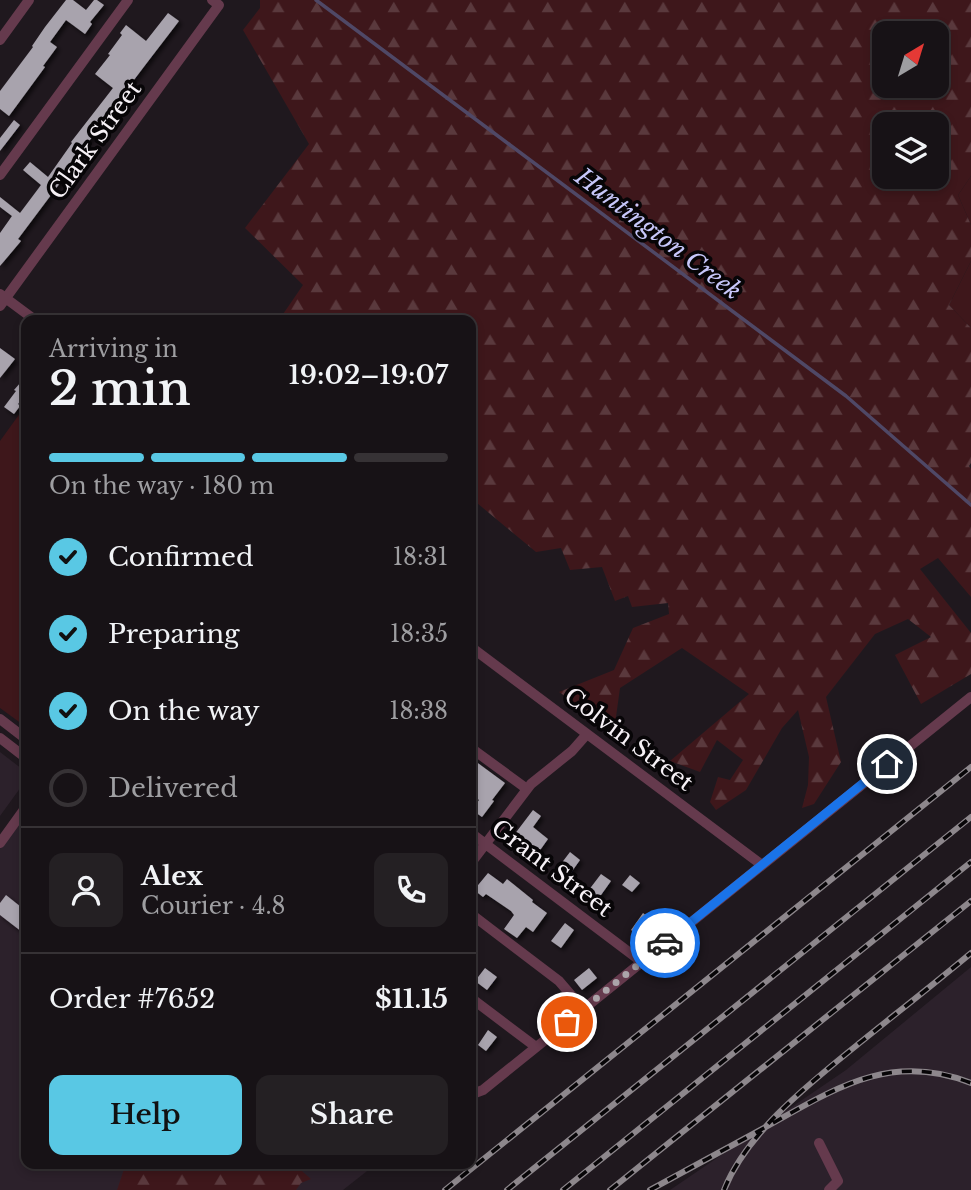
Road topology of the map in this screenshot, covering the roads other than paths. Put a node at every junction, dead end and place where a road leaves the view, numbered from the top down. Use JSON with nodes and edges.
{"nodes":[{"id":1,"x":29,"y":0,"type":"edge"},
{"id":2,"x":128,"y":0,"type":"edge"},
{"id":3,"x":212,"y":0,"type":"edge"},
{"id":4,"x":0,"y":40,"type":"edge"},
{"id":5,"x":0,"y":175,"type":"edge"},
{"id":6,"x":2,"y":299,"type":"edge"},
{"id":7,"x":27,"y":315,"type":"edge"},
{"id":8,"x":476,"y":651,"type":"edge"},
{"id":9,"x":971,"y":697,"type":"edge"},
{"id":10,"x":0,"y":719,"type":"edge"},
{"id":11,"x":587,"y":734,"type":"junction"},
{"id":12,"x":21,"y":735,"type":"edge"},
{"id":13,"x":0,"y":738,"type":"edge"},
{"id":14,"x":476,"y":752,"type":"edge"},
{"id":15,"x":21,"y":754,"type":"edge"},
{"id":16,"x":527,"y":789,"type":"junction"},
{"id":17,"x":21,"y":814,"type":"edge"},
{"id":18,"x":476,"y":837,"type":"edge"},
{"id":19,"x":0,"y":843,"type":"edge"},
{"id":20,"x":485,"y":844,"type":"junction"},
{"id":21,"x":476,"y":856,"type":"edge"},
{"id":22,"x":762,"y":865,"type":"junction"},
{"id":23,"x":476,"y":918,"type":"edge"},
{"id":24,"x":642,"y":962,"type":"junction"},
{"id":25,"x":476,"y":1002,"type":"edge"},
{"id":26,"x":583,"y":1009,"type":"junction"},
{"id":27,"x":536,"y":1047,"type":"junction"},
{"id":28,"x":476,"y":1091,"type":"edge"},
{"id":29,"x":820,"y":1143,"type":"dead end"},
{"id":30,"x":830,"y":1190,"type":"edge"}],
"edges":[{"from":1,"to":4,"type":"street"},
{"from":2,"to":5,"type":"street"},
{"from":3,"to":6,"type":"street","name":"Clark Street"},
{"from":6,"to":7,"type":"street"},
{"from":8,"to":11,"type":"street","name":"Colvin Street"},
{"from":9,"to":22,"type":"street"},
{"from":10,"to":12,"type":"street"},
{"from":11,"to":16,"type":"street"},
{"from":11,"to":22,"type":"street","name":"Colvin Street"},
{"from":13,"to":15,"type":"street"},
{"from":14,"to":16,"type":"street"},
{"from":16,"to":20,"type":"street"},
{"from":17,"to":19,"type":"street"},
{"from":18,"to":20,"type":"street","name":"Grant Street"},
{"from":20,"to":21,"type":"street"},
{"from":20,"to":24,"type":"street","name":"Grant Street"},
{"from":22,"to":24,"type":"street"},
{"from":23,"to":26,"type":"street"},
{"from":24,"to":26,"type":"street"},
{"from":25,"to":27,"type":"street"},
{"from":26,"to":27,"type":"street"},
{"from":27,"to":28,"type":"street"},
{"from":29,"to":30,"type":"street"}]}
